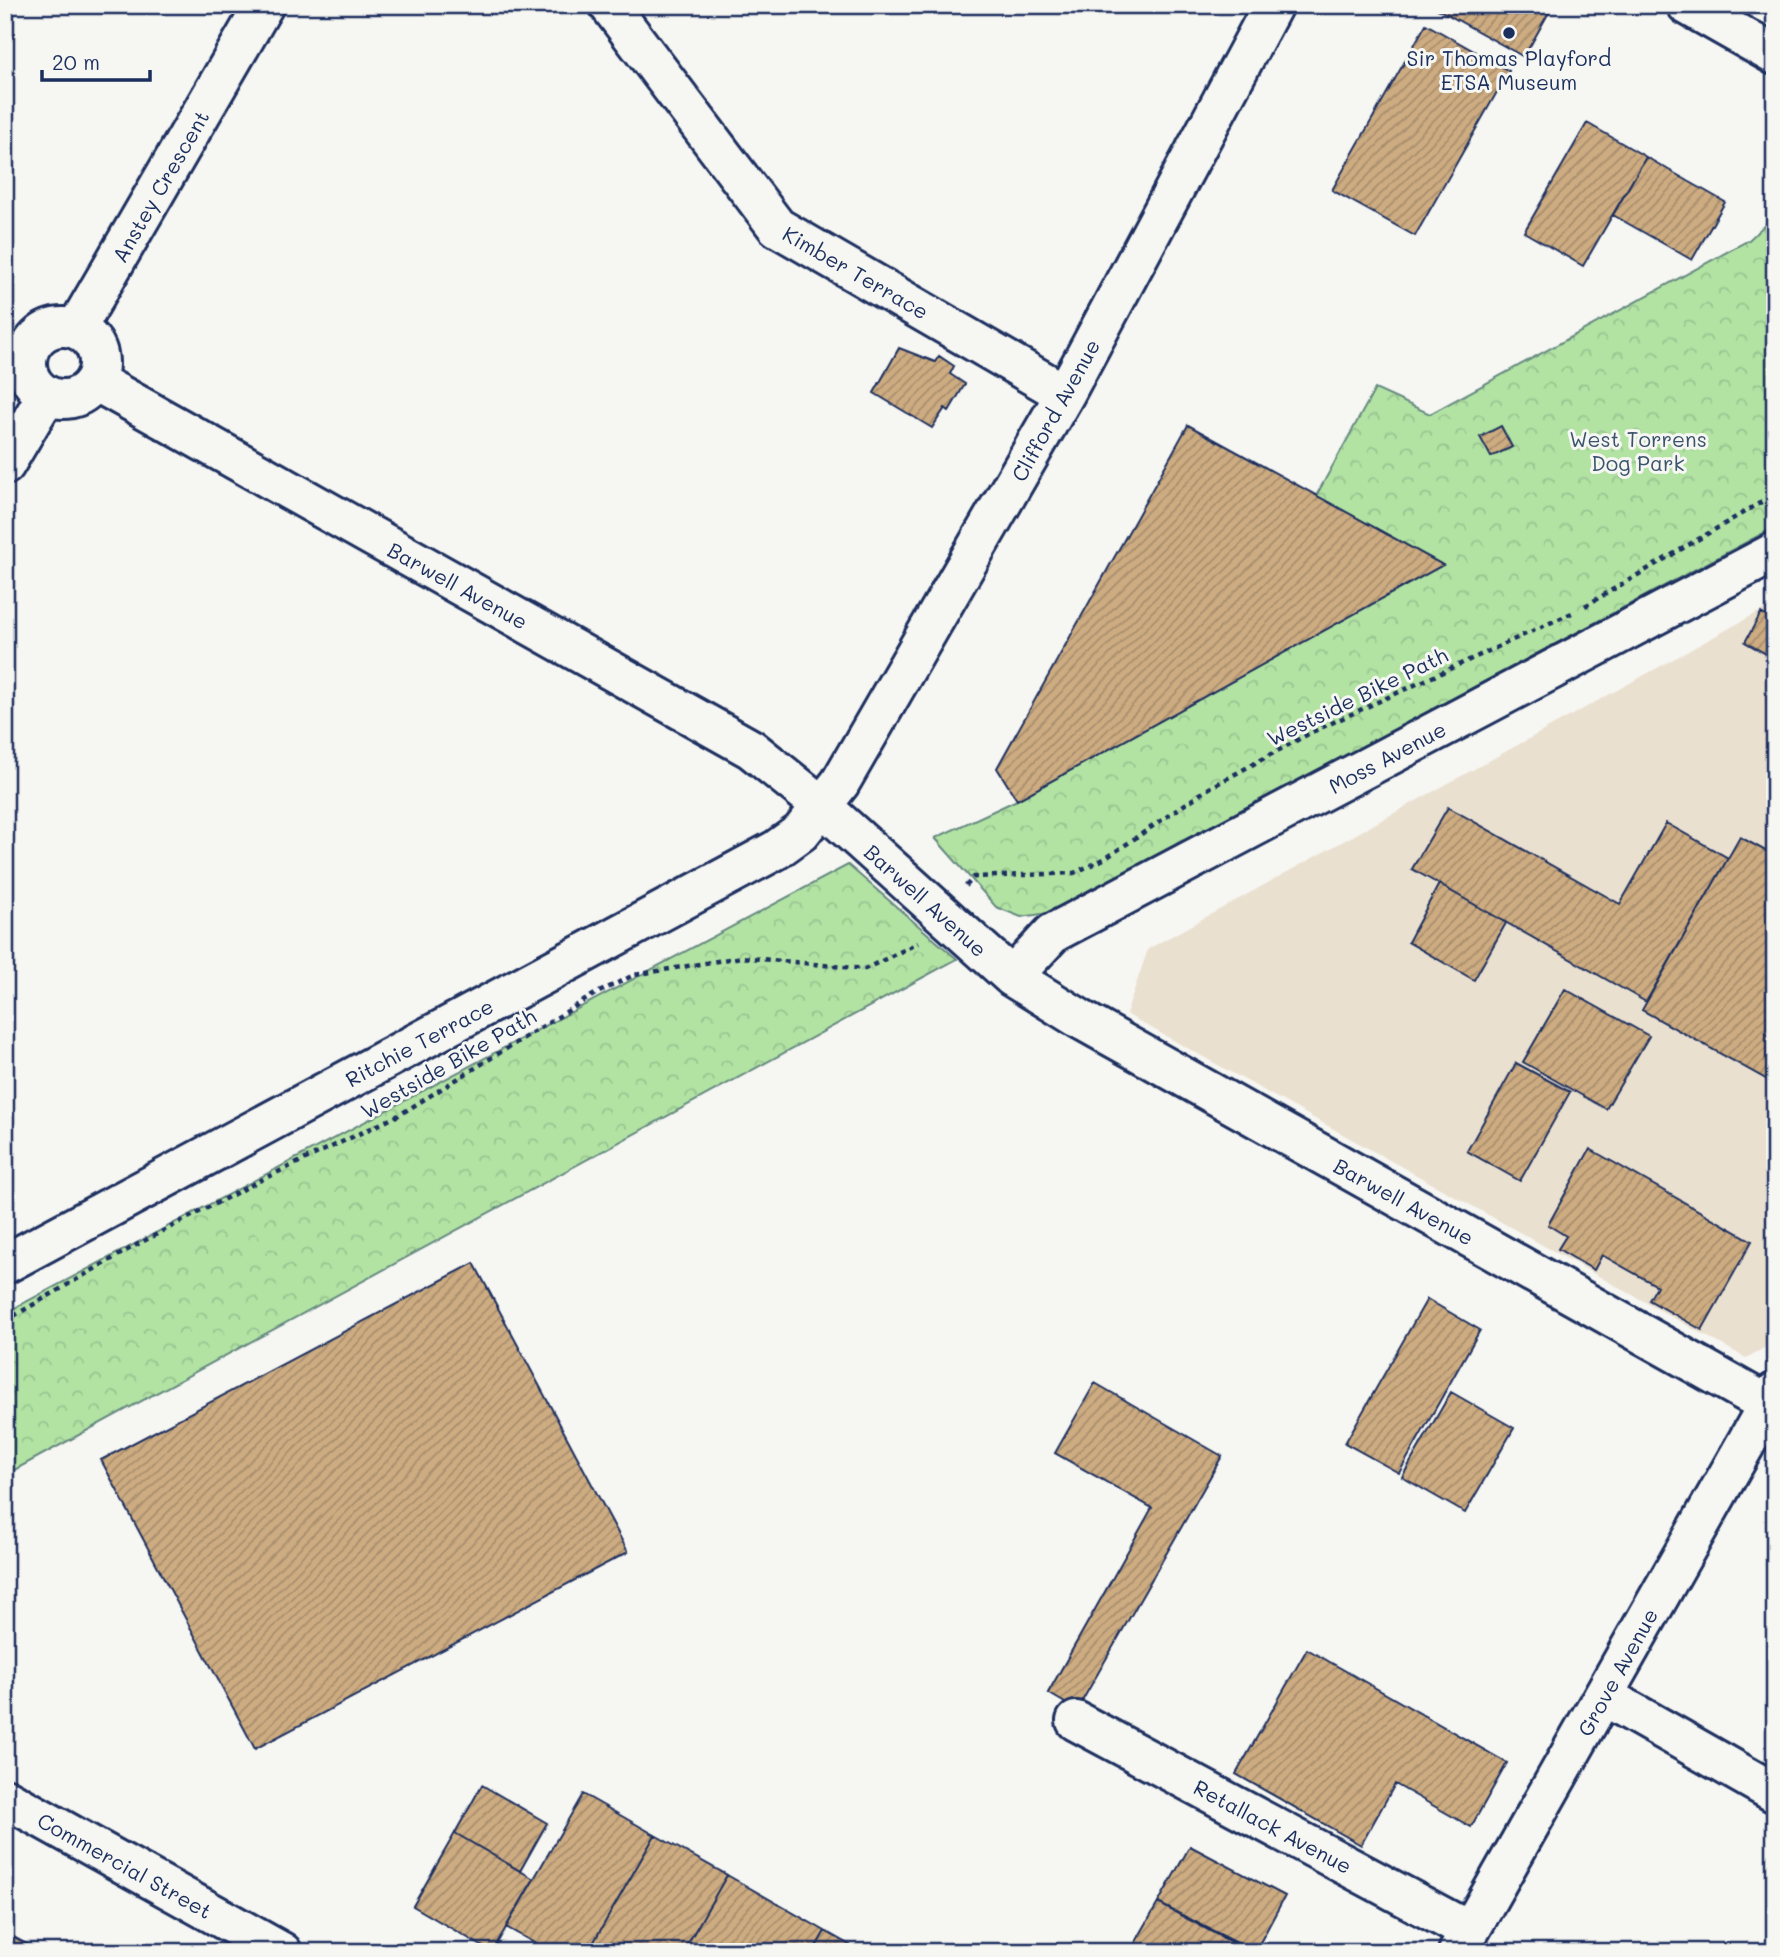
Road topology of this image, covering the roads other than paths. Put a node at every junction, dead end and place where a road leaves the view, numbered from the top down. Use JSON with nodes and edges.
{"nodes":[{"id":1,"x":264,"y":5,"type":"edge"},
{"id":2,"x":609,"y":5,"type":"edge"},
{"id":3,"x":1273,"y":5,"type":"edge"},
{"id":4,"x":1687,"y":5,"type":"edge"},
{"id":5,"x":1775,"y":55,"type":"edge"},
{"id":6,"x":76,"y":329,"type":"junction"},
{"id":7,"x":18,"y":336,"type":"edge"},
{"id":8,"x":95,"y":381,"type":"junction"},
{"id":9,"x":1065,"y":394,"type":"junction"},
{"id":10,"x":46,"y":396,"type":"junction"},
{"id":11,"x":5,"y":465,"type":"edge"},
{"id":12,"x":1775,"y":552,"type":"edge"},
{"id":13,"x":822,"y":806,"type":"junction"},
{"id":14,"x":1012,"y":977,"type":"junction"},
{"id":15,"x":5,"y":1264,"type":"edge"},
{"id":16,"x":1771,"y":1398,"type":"edge"},
{"id":17,"x":1604,"y":1696,"type":"junction"},
{"id":18,"x":1076,"y":1721,"type":"dead end"},
{"id":19,"x":1775,"y":1793,"type":"edge"},
{"id":20,"x":5,"y":1798,"type":"edge"},
{"id":21,"x":1464,"y":1942,"type":"edge"},
{"id":22,"x":282,"y":1952,"type":"edge"}],
"edges":[{"from":1,"to":6,"type":"street","name":"Anstey Crescent"},
{"from":2,"to":9,"type":"street","name":"Kimber Terrace"},
{"from":3,"to":9,"type":"street","name":"Clifford Avenue"},
{"from":4,"to":5,"type":"street"},
{"from":6,"to":7,"type":"street"},
{"from":6,"to":8,"type":"street"},
{"from":7,"to":10,"type":"street"},
{"from":8,"to":10,"type":"street"},
{"from":8,"to":13,"type":"street","name":"Barwell Avenue"},
{"from":9,"to":13,"type":"street","name":"Clifford Avenue"},
{"from":10,"to":11,"type":"street"},
{"from":12,"to":14,"type":"street","name":"Moss Avenue"},
{"from":13,"to":14,"type":"street","name":"Barwell Avenue"},
{"from":13,"to":15,"type":"street","name":"Ritchie Terrace"},
{"from":14,"to":16,"type":"street","name":"Barwell Avenue"},
{"from":16,"to":17,"type":"street","name":"Grove Avenue"},
{"from":17,"to":19,"type":"street"},
{"from":17,"to":21,"type":"street","name":"Grove Avenue"},
{"from":18,"to":21,"type":"street","name":"Retallack Avenue"},
{"from":20,"to":22,"type":"street","name":"Commercial Street"}]}
